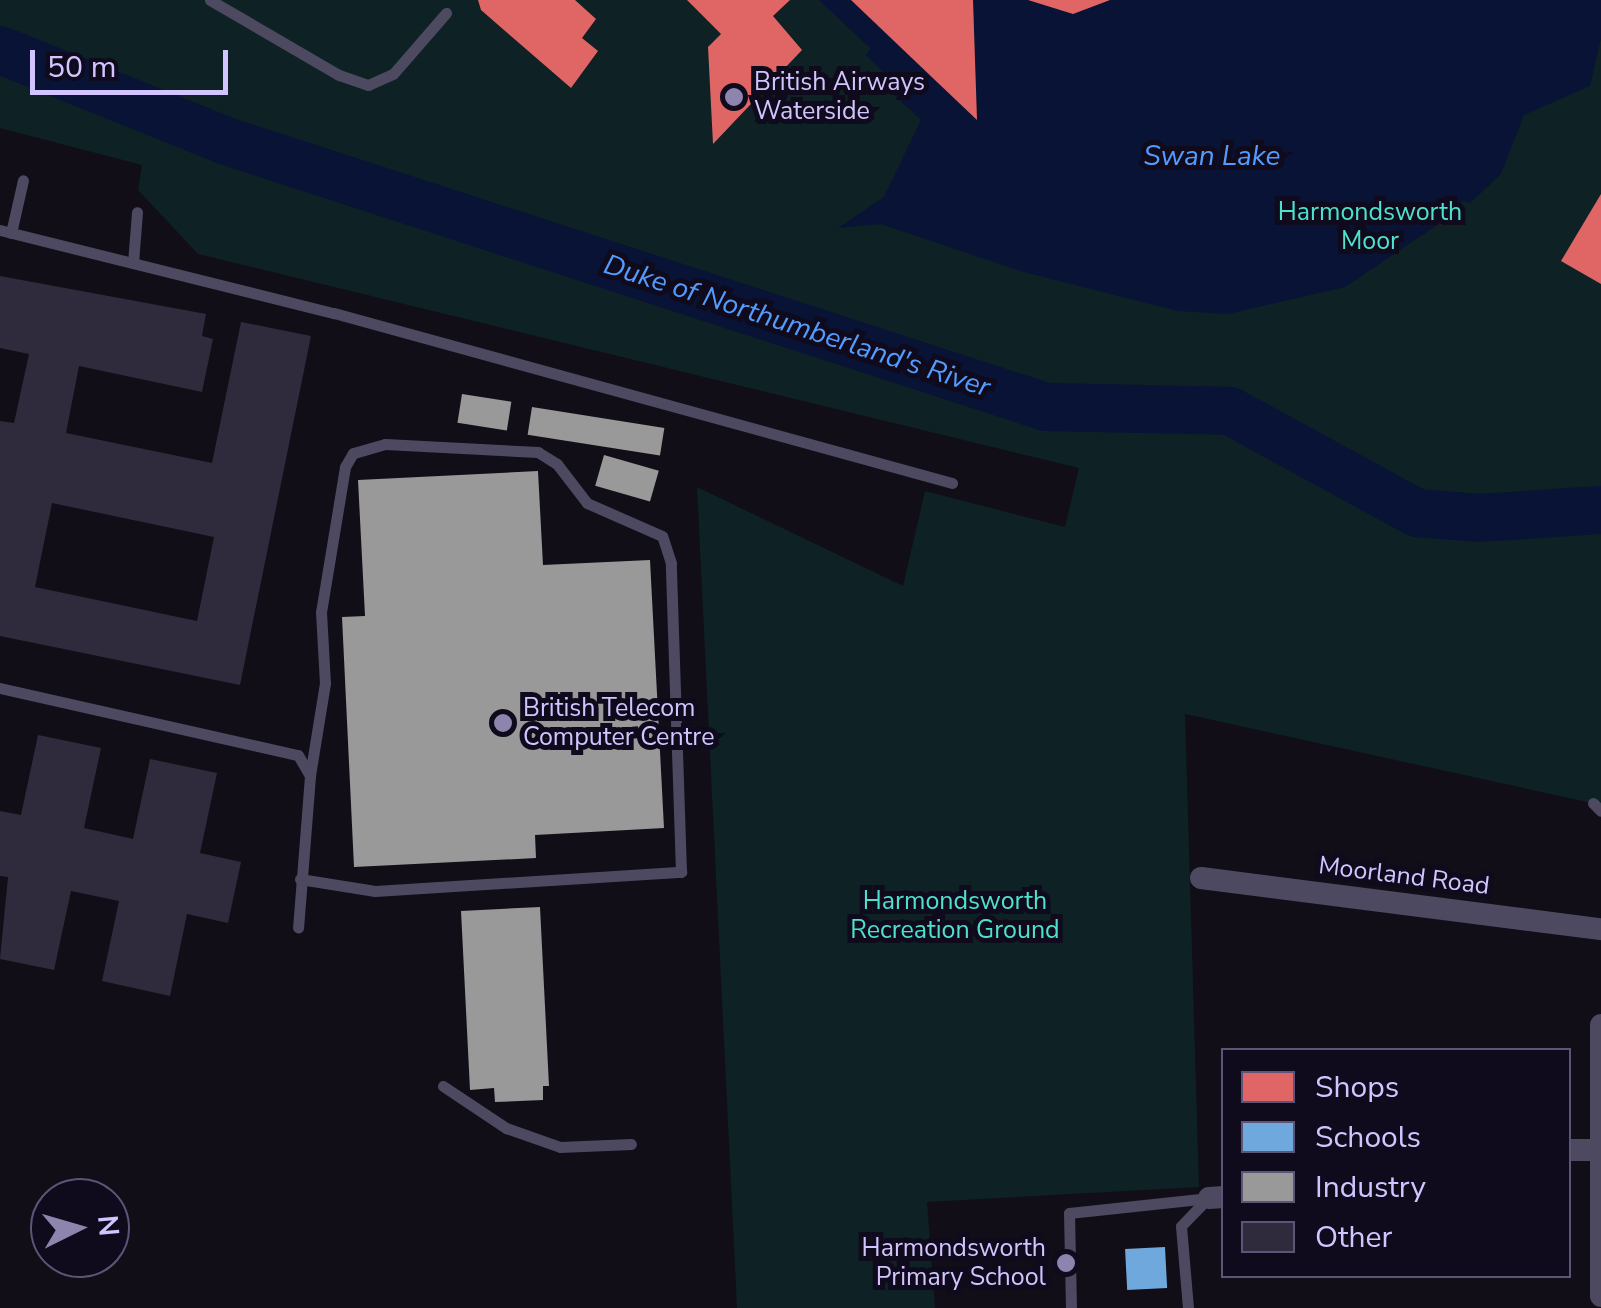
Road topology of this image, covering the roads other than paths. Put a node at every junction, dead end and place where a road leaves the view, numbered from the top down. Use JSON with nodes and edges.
{"nodes":[{"id":1,"x":210,"y":0,"type":"edge"},
{"id":2,"x":446,"y":13,"type":"dead end"},
{"id":3,"x":22,"y":180,"type":"dead end"},
{"id":4,"x":137,"y":212,"type":"dead end"},
{"id":5,"x":5,"y":231,"type":"edge"},
{"id":6,"x":133,"y":264,"type":"junction"},
{"id":7,"x":952,"y":483,"type":"dead end"},
{"id":8,"x":0,"y":688,"type":"edge"},
{"id":9,"x":310,"y":776,"type":"junction"},
{"id":10,"x":1201,"y":878,"type":"dead end"},
{"id":11,"x":300,"y":879,"type":"junction"},
{"id":12,"x":298,"y":928,"type":"dead end"},
{"id":13,"x":1601,"y":930,"type":"edge"},
{"id":14,"x":1601,"y":1024,"type":"edge"},
{"id":15,"x":442,"y":1086,"type":"dead end"},
{"id":16,"x":631,"y":1144,"type":"dead end"},
{"id":17,"x":1571,"y":1150,"type":"edge"},
{"id":18,"x":1598,"y":1150,"type":"junction"},
{"id":19,"x":1216,"y":1198,"type":"edge"},
{"id":20,"x":1601,"y":1296,"type":"edge"},
{"id":21,"x":1071,"y":1308,"type":"edge"},
{"id":22,"x":1188,"y":1308,"type":"edge"}],
"edges":[{"from":1,"to":2,"type":"lane"},
{"from":3,"to":5,"type":"lane"},
{"from":4,"to":6,"type":"lane"},
{"from":5,"to":6,"type":"lane"},
{"from":6,"to":7,"type":"lane"},
{"from":8,"to":9,"type":"lane"},
{"from":9,"to":11,"type":"lane"},
{"from":9,"to":11,"type":"lane"},
{"from":10,"to":13,"type":"street","name":"Moorland Road"},
{"from":11,"to":12,"type":"lane"},
{"from":14,"to":18,"type":"street"},
{"from":15,"to":16,"type":"lane"},
{"from":17,"to":18,"type":"street"},
{"from":18,"to":20,"type":"street"},
{"from":19,"to":21,"type":"lane"},
{"from":19,"to":22,"type":"lane"}]}
